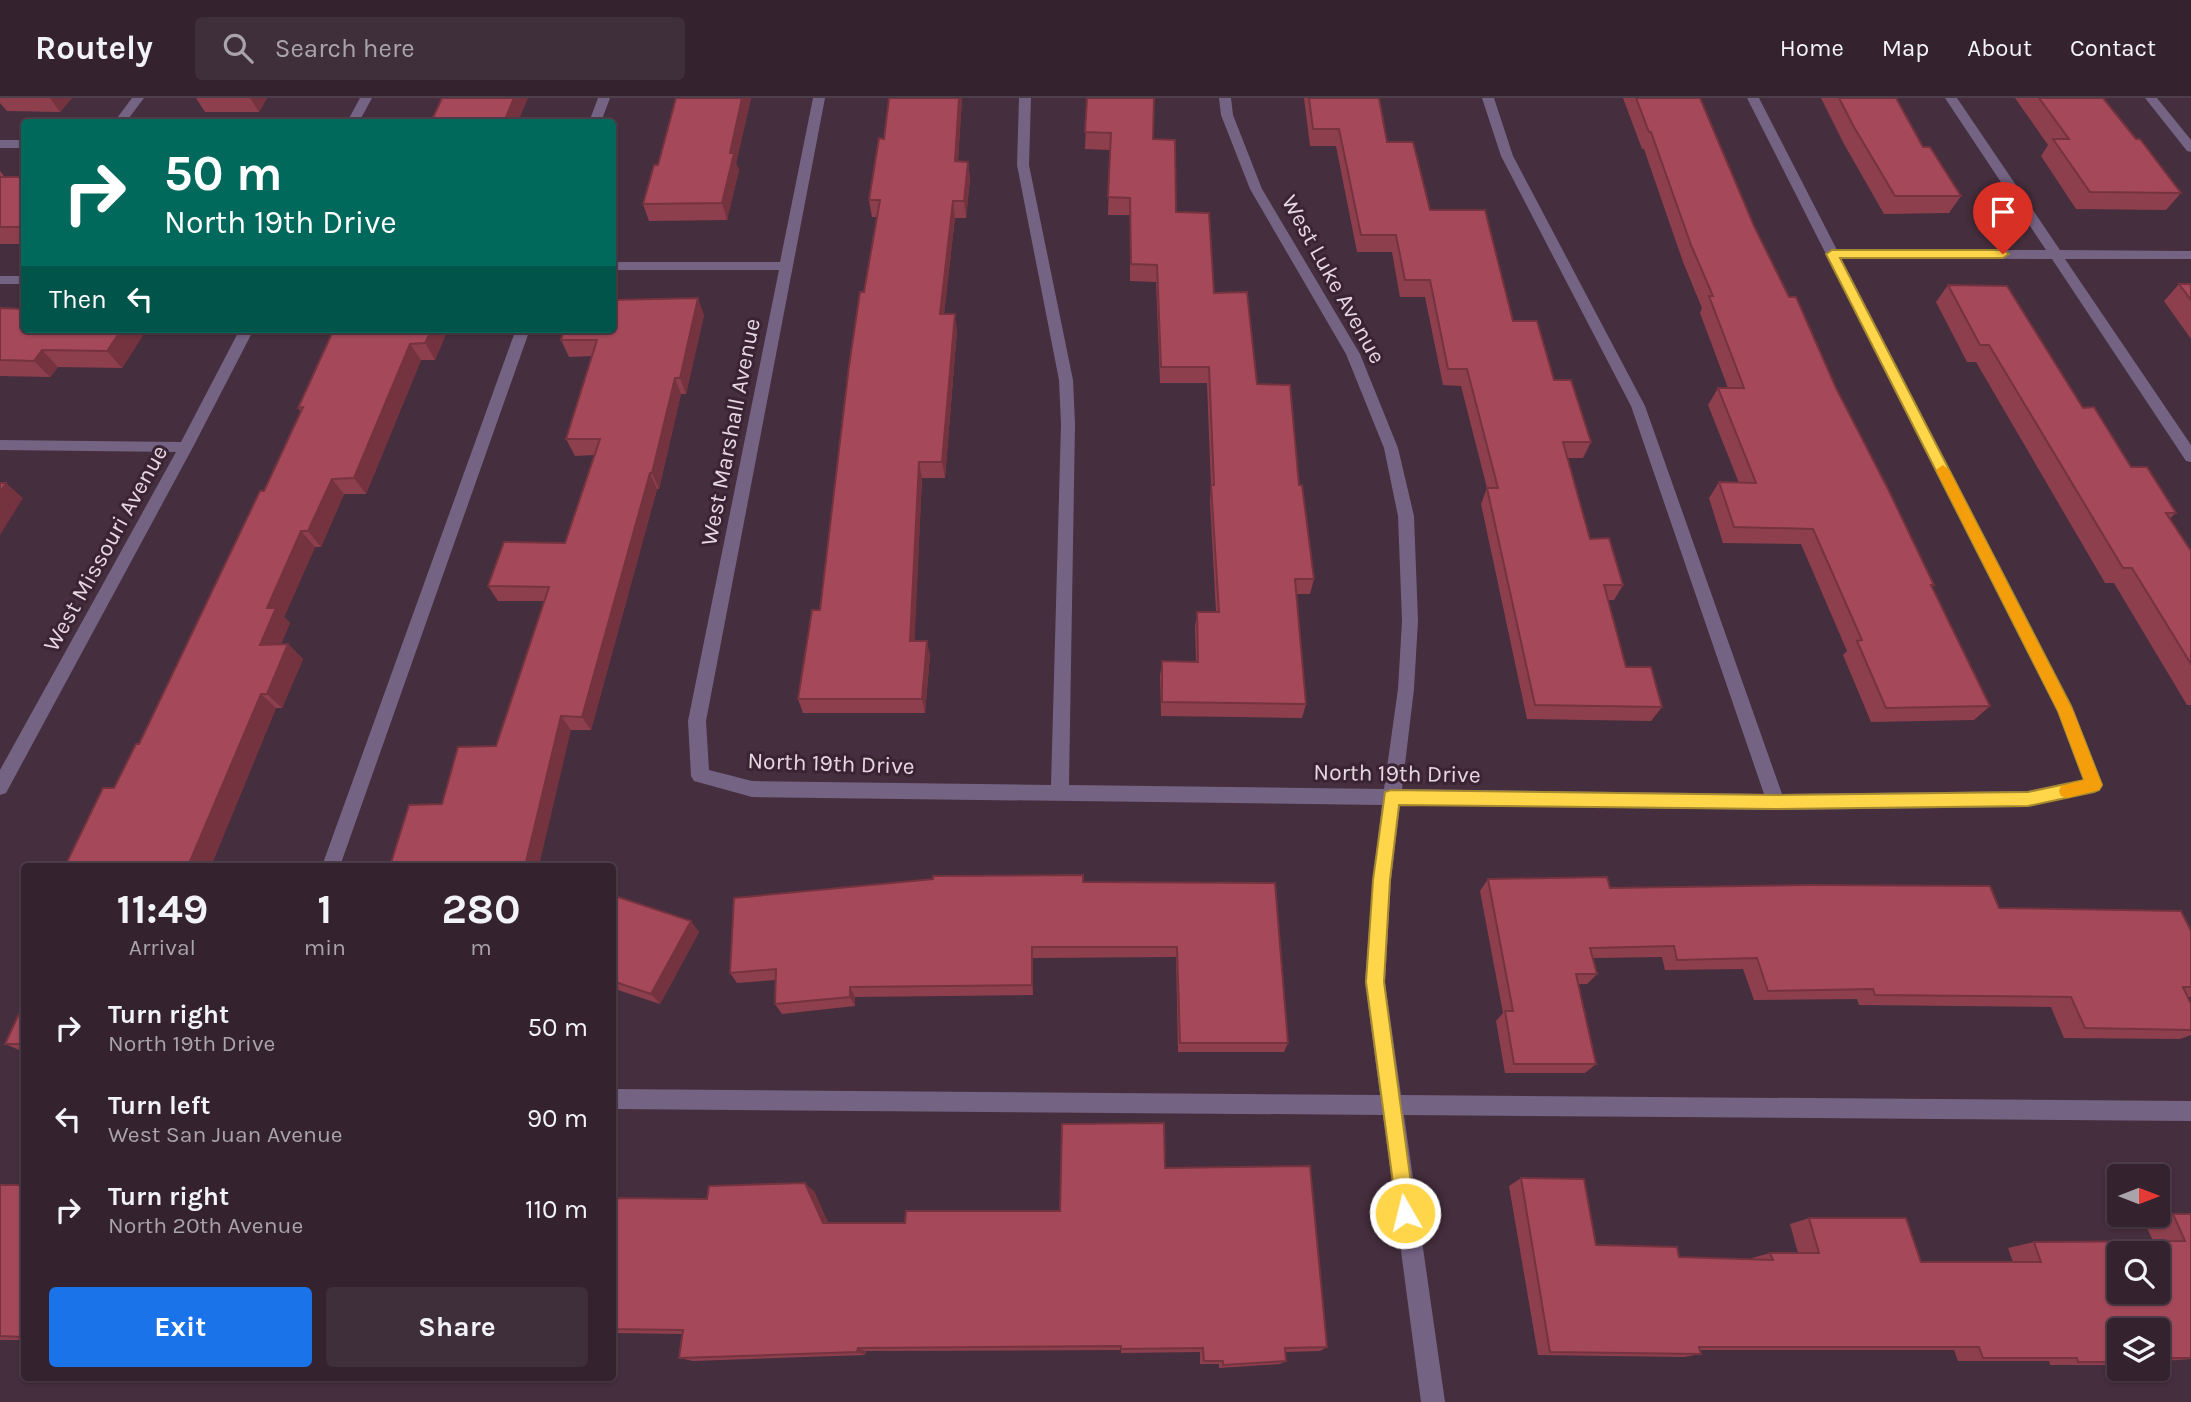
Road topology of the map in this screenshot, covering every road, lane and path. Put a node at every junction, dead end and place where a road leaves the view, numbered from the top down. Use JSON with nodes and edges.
{"nodes":[{"id":1,"x":138,"y":98,"type":"edge"},
{"id":2,"x":366,"y":98,"type":"edge"},
{"id":3,"x":604,"y":98,"type":"edge"},
{"id":4,"x":819,"y":98,"type":"edge"},
{"id":5,"x":1025,"y":98,"type":"edge"},
{"id":6,"x":1225,"y":98,"type":"edge"},
{"id":7,"x":1488,"y":98,"type":"edge"},
{"id":8,"x":1753,"y":98,"type":"edge"},
{"id":9,"x":1951,"y":98,"type":"edge"},
{"id":10,"x":2151,"y":98,"type":"edge"},
{"id":11,"x":122,"y":119,"type":"edge"},
{"id":12,"x":355,"y":119,"type":"edge"},
{"id":13,"x":596,"y":119,"type":"edge"},
{"id":14,"x":0,"y":144,"type":"edge"},
{"id":15,"x":21,"y":144,"type":"edge"},
{"id":16,"x":2191,"y":148,"type":"edge"},
{"id":17,"x":1832,"y":254,"type":"junction"},
{"id":18,"x":2056,"y":255,"type":"junction"},
{"id":19,"x":2191,"y":255,"type":"edge"},
{"id":20,"x":616,"y":266,"type":"edge"},
{"id":21,"x":785,"y":266,"type":"junction"},
{"id":22,"x":0,"y":280,"type":"edge"},
{"id":23,"x":21,"y":280,"type":"edge"},
{"id":24,"x":245,"y":333,"type":"edge"},
{"id":25,"x":522,"y":333,"type":"edge"},
{"id":26,"x":0,"y":445,"type":"edge"},
{"id":27,"x":186,"y":447,"type":"junction"},
{"id":28,"x":2191,"y":457,"type":"edge"},
{"id":29,"x":700,"y":776,"type":"joint"},
{"id":30,"x":0,"y":787,"type":"edge"},
{"id":31,"x":1060,"y":791,"type":"junction"},
{"id":32,"x":1391,"y":797,"type":"junction"},
{"id":33,"x":1775,"y":802,"type":"junction"},
{"id":34,"x":332,"y":863,"type":"edge"},
{"id":35,"x":616,"y":1099,"type":"edge"},
{"id":36,"x":1390,"y":1104,"type":"junction"},
{"id":37,"x":2191,"y":1111,"type":"edge"},
{"id":38,"x":1433,"y":1402,"type":"edge"}],
"edges":[{"from":1,"to":11,"type":"street"},
{"from":2,"to":12,"type":"street"},
{"from":3,"to":13,"type":"street"},
{"from":4,"to":21,"type":"street","name":"West Marshall Avenue"},
{"from":5,"to":31,"type":"street"},
{"from":6,"to":32,"type":"street","name":"West Luke Avenue"},
{"from":7,"to":33,"type":"street"},
{"from":8,"to":17,"type":"street"},
{"from":9,"to":18,"type":"street"},
{"from":10,"to":16,"type":"street"},
{"from":14,"to":15,"type":"street"},
{"from":17,"to":18,"type":"street"},
{"from":17,"to":33,"type":"street","name":"North 19th Drive"},
{"from":18,"to":19,"type":"street"},
{"from":18,"to":28,"type":"street"},
{"from":20,"to":21,"type":"street"},
{"from":21,"to":29,"type":"street","name":"West Marshall Avenue"},
{"from":22,"to":23,"type":"street"},
{"from":24,"to":27,"type":"street","name":"West Missouri Avenue"},
{"from":25,"to":34,"type":"street"},
{"from":26,"to":27,"type":"street"},
{"from":27,"to":30,"type":"street","name":"West Missouri Avenue"},
{"from":29,"to":31,"type":"street","name":"North 19th Drive"},
{"from":31,"to":32,"type":"street","name":"North 19th Drive"},
{"from":32,"to":33,"type":"street","name":"North 19th Drive"},
{"from":32,"to":36,"type":"street","name":"West Luke Avenue"},
{"from":35,"to":36,"type":"street"},
{"from":36,"to":37,"type":"street"},
{"from":36,"to":38,"type":"street","name":"West Luke Avenue"}]}
